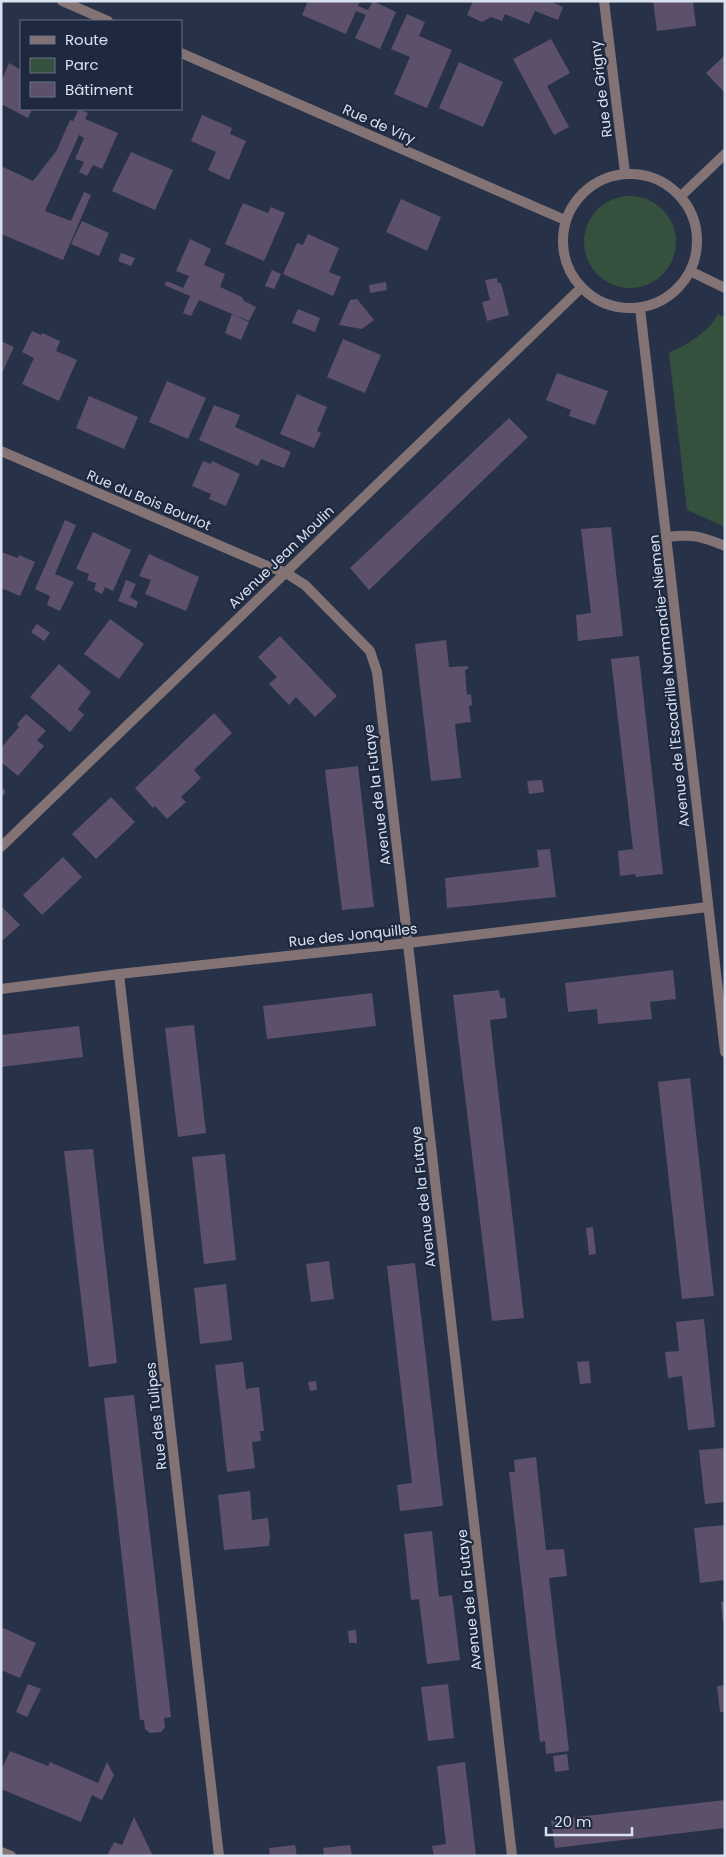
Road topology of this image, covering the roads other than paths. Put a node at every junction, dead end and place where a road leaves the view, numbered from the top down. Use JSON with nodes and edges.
{"nodes":[{"id":1,"x":62,"y":1,"type":"edge"},
{"id":2,"x":604,"y":1,"type":"edge"},
{"id":3,"x":106,"y":20,"type":"edge"},
{"id":4,"x":182,"y":53,"type":"edge"},
{"id":5,"x":725,"y":154,"type":"edge"},
{"id":6,"x":625,"y":173,"type":"junction"},
{"id":7,"x":681,"y":196,"type":"junction"},
{"id":8,"x":565,"y":220,"type":"junction"},
{"id":9,"x":690,"y":271,"type":"junction"},
{"id":10,"x":581,"y":288,"type":"junction"},
{"id":11,"x":725,"y":288,"type":"edge"},
{"id":12,"x":640,"y":308,"type":"junction"},
{"id":13,"x":1,"y":451,"type":"edge"},
{"id":14,"x":667,"y":537,"type":"junction"},
{"id":15,"x":725,"y":546,"type":"edge"},
{"id":16,"x":286,"y":573,"type":"junction"},
{"id":17,"x":1,"y":847,"type":"edge"},
{"id":18,"x":708,"y":907,"type":"junction"},
{"id":19,"x":408,"y":943,"type":"junction"},
{"id":20,"x":119,"y":974,"type":"junction"},
{"id":21,"x":1,"y":989,"type":"edge"},
{"id":22,"x":725,"y":1052,"type":"edge"},
{"id":23,"x":1,"y":1852,"type":"edge"},
{"id":24,"x":11,"y":1856,"type":"edge"},
{"id":25,"x":219,"y":1856,"type":"edge"},
{"id":26,"x":512,"y":1856,"type":"edge"}],
"edges":[{"from":1,"to":3,"type":"street"},
{"from":2,"to":6,"type":"street","name":"Rue de Grigny"},
{"from":4,"to":8,"type":"street","name":"Rue de Viry"},
{"from":5,"to":7,"type":"street"},
{"from":6,"to":7,"type":"street"},
{"from":6,"to":8,"type":"street"},
{"from":7,"to":9,"type":"street"},
{"from":8,"to":10,"type":"street"},
{"from":9,"to":11,"type":"street"},
{"from":9,"to":12,"type":"street"},
{"from":10,"to":12,"type":"street"},
{"from":10,"to":16,"type":"street","name":"Avenue Jean Moulin"},
{"from":12,"to":14,"type":"street","name":"Avenue de l'Escadrille Normandie-Niemen"},
{"from":13,"to":16,"type":"street","name":"Rue du Bois Bourlot"},
{"from":14,"to":15,"type":"street"},
{"from":14,"to":18,"type":"street","name":"Avenue de l'Escadrille Normandie-Niemen"},
{"from":16,"to":17,"type":"street","name":"Avenue Jean Moulin"},
{"from":16,"to":19,"type":"street","name":"Avenue de la Futaye"},
{"from":18,"to":19,"type":"street","name":"Rue des Jonquilles"},
{"from":18,"to":22,"type":"street","name":"Avenue de l'Escadrille Normandie-Niemen"},
{"from":19,"to":20,"type":"street","name":"Rue des Jonquilles"},
{"from":19,"to":26,"type":"street","name":"Avenue de la Futaye"},
{"from":20,"to":21,"type":"street","name":"Rue des Jonquilles"},
{"from":20,"to":25,"type":"street","name":"Rue des Tulipes"},
{"from":23,"to":24,"type":"street"}]}
